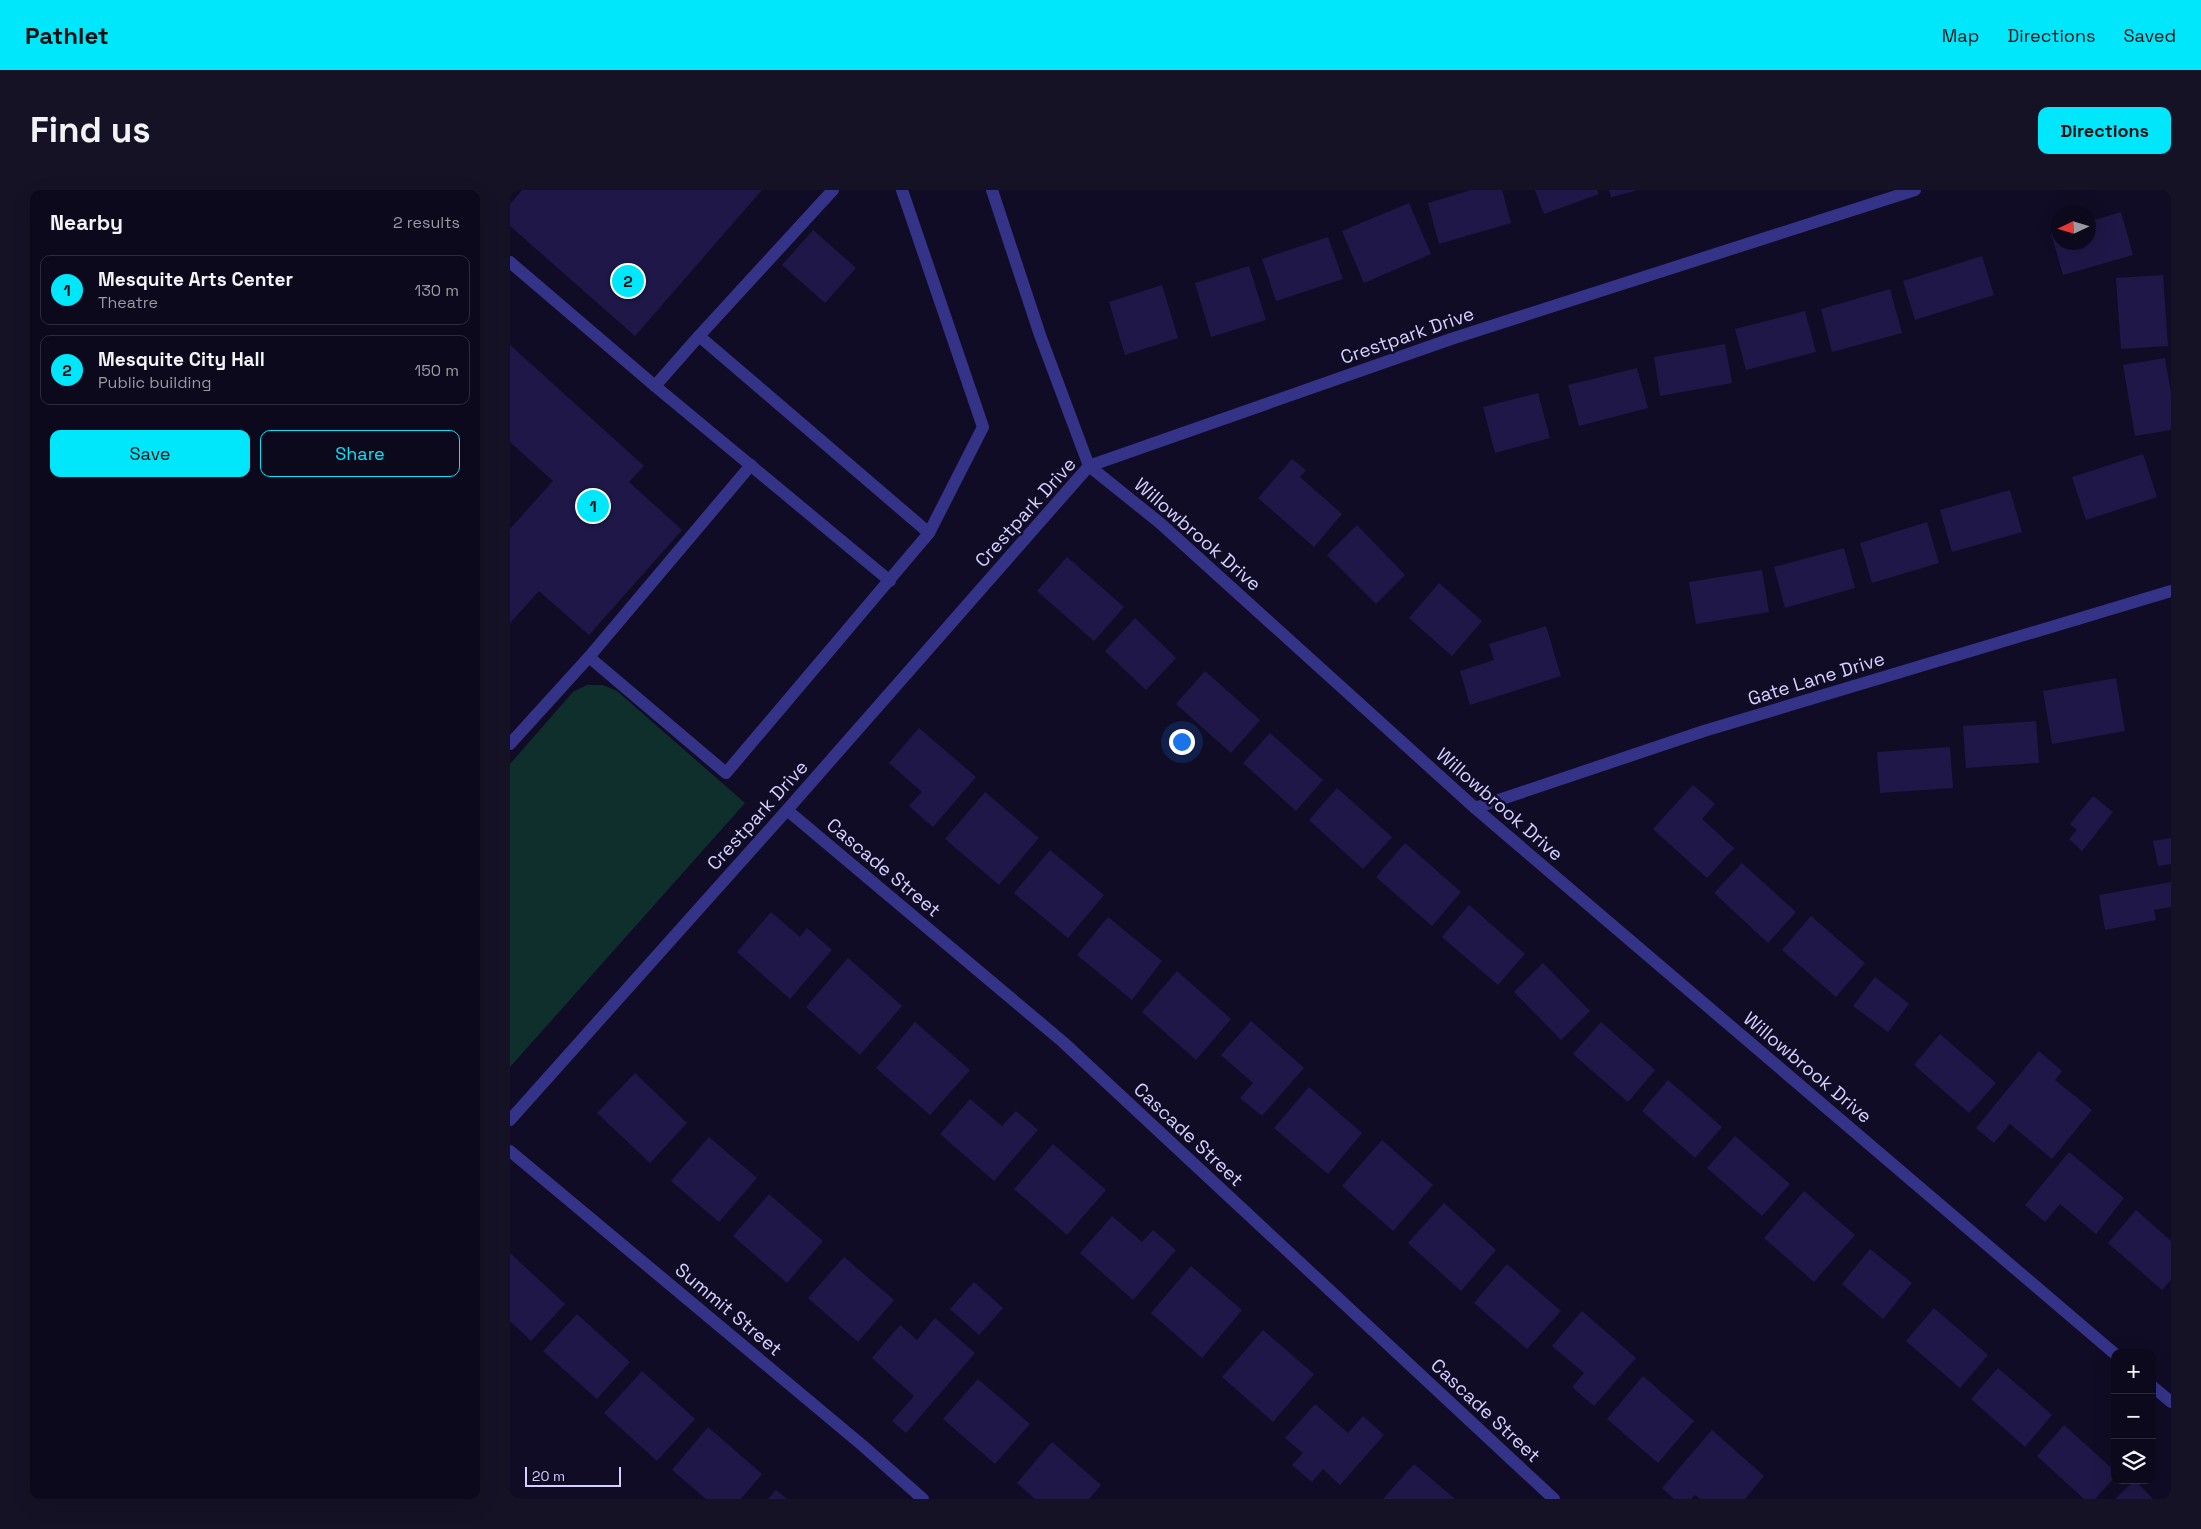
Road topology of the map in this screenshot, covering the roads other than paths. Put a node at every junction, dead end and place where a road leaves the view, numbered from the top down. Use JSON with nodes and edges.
{"nodes":[{"id":1,"x":833,"y":190,"type":"edge"},
{"id":2,"x":902,"y":190,"type":"edge"},
{"id":3,"x":992,"y":190,"type":"edge"},
{"id":4,"x":1915,"y":190,"type":"edge"},
{"id":5,"x":510,"y":262,"type":"edge"},
{"id":6,"x":698,"y":336,"type":"junction"},
{"id":7,"x":655,"y":386,"type":"junction"},
{"id":8,"x":751,"y":465,"type":"junction"},
{"id":9,"x":1089,"y":466,"type":"junction"},
{"id":10,"x":929,"y":533,"type":"junction"},
{"id":11,"x":890,"y":581,"type":"junction"},
{"id":12,"x":2171,"y":591,"type":"edge"},
{"id":13,"x":588,"y":657,"type":"junction"},
{"id":14,"x":510,"y":744,"type":"edge"},
{"id":15,"x":1475,"y":808,"type":"junction"},
{"id":16,"x":787,"y":810,"type":"junction"},
{"id":17,"x":510,"y":1120,"type":"edge"},
{"id":18,"x":510,"y":1150,"type":"edge"},
{"id":19,"x":2111,"y":1351,"type":"edge"},
{"id":20,"x":2156,"y":1389,"type":"edge"},
{"id":21,"x":2171,"y":1402,"type":"edge"},
{"id":22,"x":922,"y":1499,"type":"edge"},
{"id":23,"x":1554,"y":1499,"type":"edge"}],
"edges":[{"from":1,"to":6,"type":"street"},
{"from":2,"to":10,"type":"street"},
{"from":3,"to":9,"type":"street"},
{"from":4,"to":9,"type":"street","name":"Crestpark Drive"},
{"from":5,"to":7,"type":"street"},
{"from":6,"to":7,"type":"street"},
{"from":6,"to":10,"type":"street"},
{"from":7,"to":8,"type":"street"},
{"from":8,"to":11,"type":"street"},
{"from":8,"to":13,"type":"street"},
{"from":9,"to":15,"type":"street","name":"Willowbrook Drive"},
{"from":9,"to":16,"type":"street","name":"Crestpark Drive"},
{"from":10,"to":11,"type":"street"},
{"from":11,"to":13,"type":"street"},
{"from":12,"to":15,"type":"street","name":"Gate Lane Drive"},
{"from":13,"to":14,"type":"street"},
{"from":15,"to":19,"type":"street","name":"Willowbrook Drive"},
{"from":16,"to":17,"type":"street","name":"Crestpark Drive"},
{"from":16,"to":23,"type":"street","name":"Cascade Street"},
{"from":18,"to":22,"type":"street","name":"Summit Street"},
{"from":20,"to":21,"type":"street"}]}
